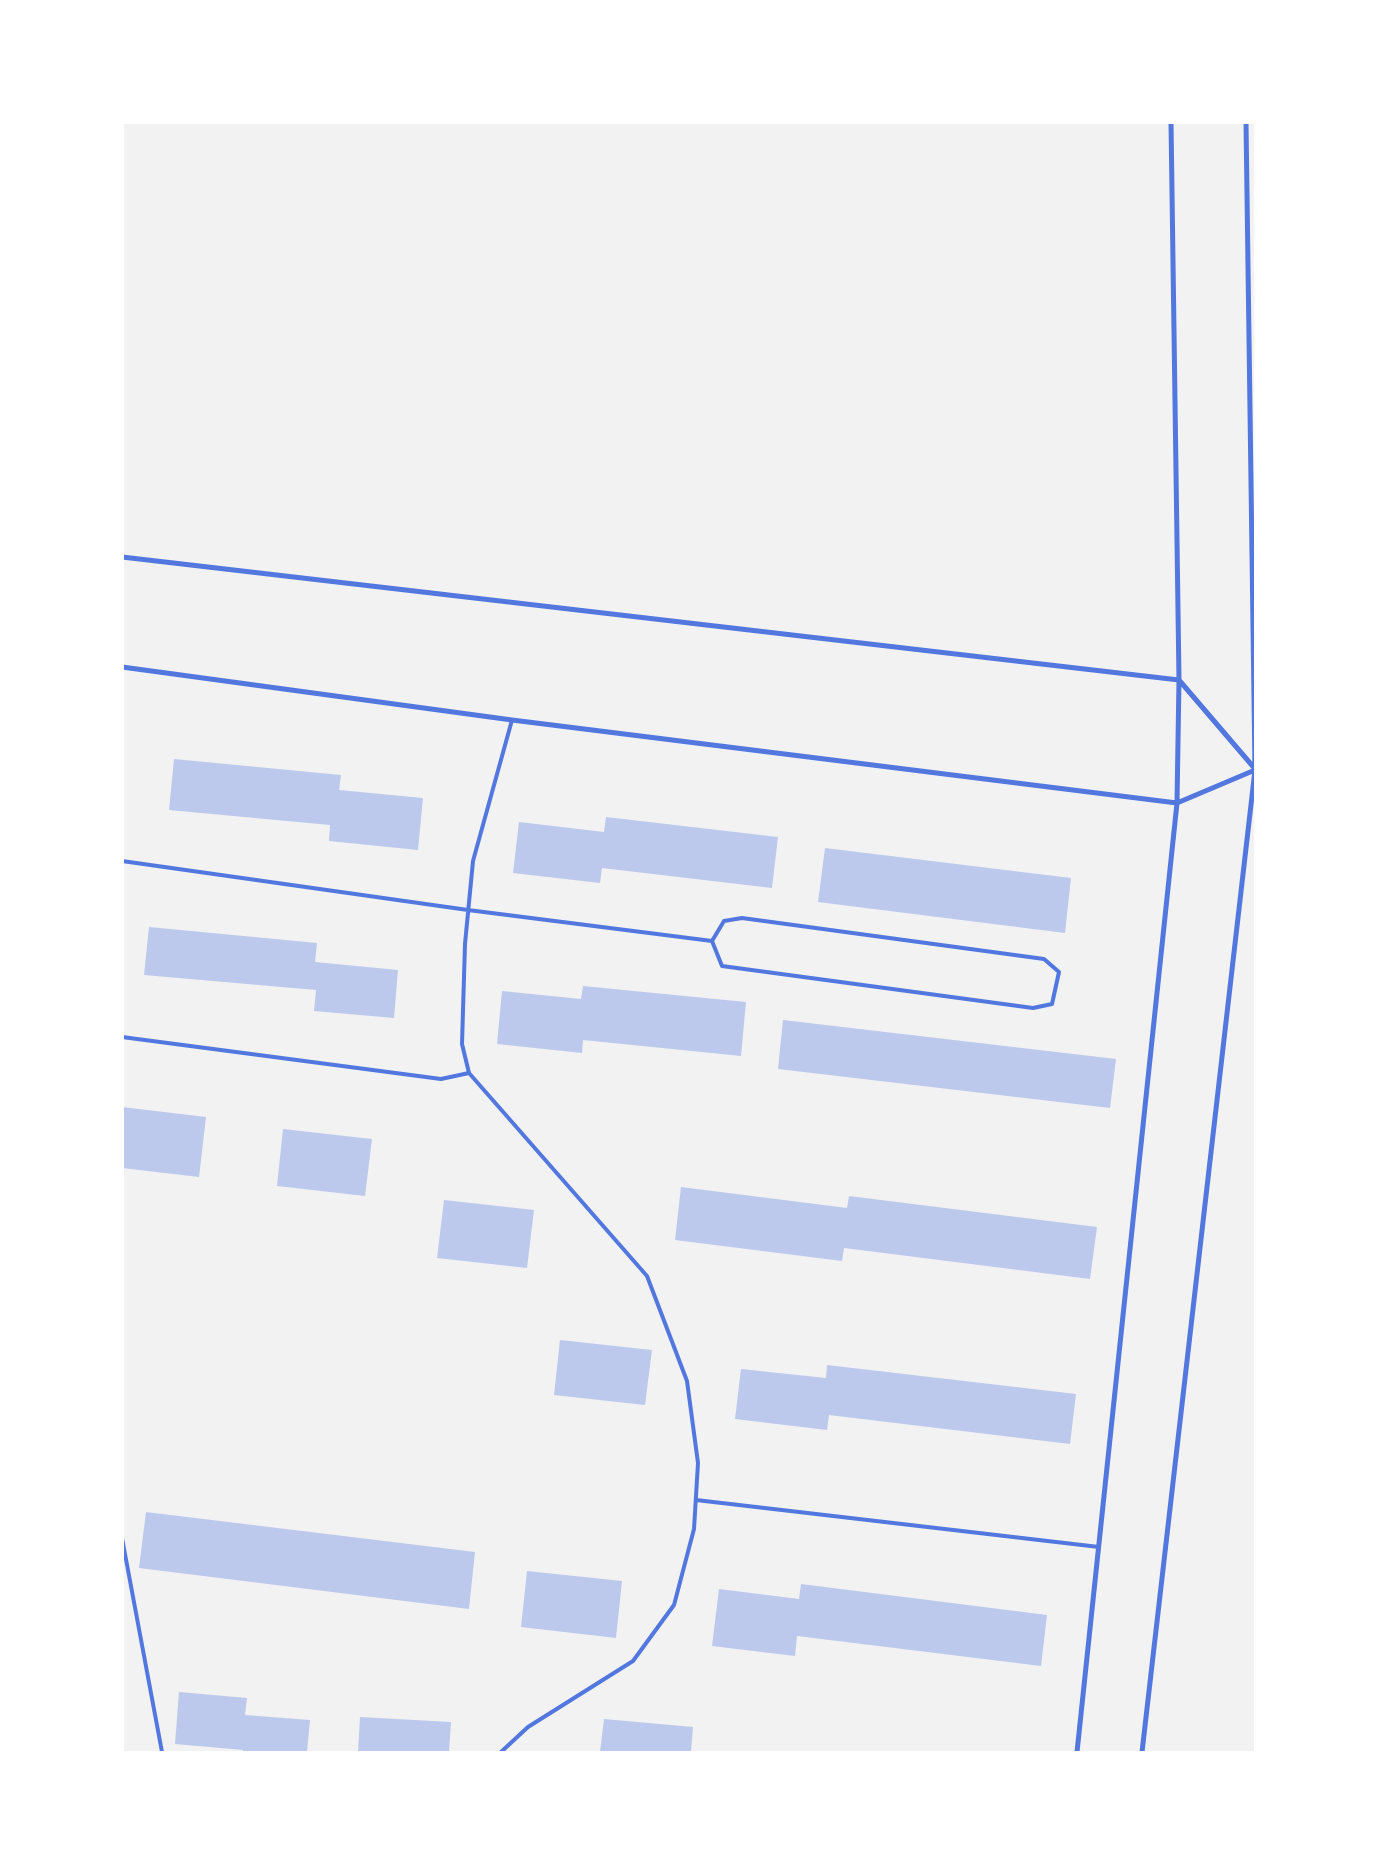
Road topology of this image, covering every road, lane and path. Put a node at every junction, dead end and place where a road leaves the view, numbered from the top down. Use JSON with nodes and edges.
{"nodes":[{"id":1,"x":1171,"y":122,"type":"edge"},
{"id":2,"x":1246,"y":122,"type":"edge"},
{"id":3,"x":122,"y":557,"type":"edge"},
{"id":4,"x":122,"y":667,"type":"edge"},
{"id":5,"x":1179,"y":680,"type":"junction"},
{"id":6,"x":512,"y":720,"type":"junction"},
{"id":7,"x":1255,"y":770,"type":"edge"},
{"id":8,"x":1178,"y":803,"type":"junction"},
{"id":9,"x":122,"y":861,"type":"edge"},
{"id":10,"x":468,"y":910,"type":"junction"},
{"id":11,"x":712,"y":941,"type":"junction"},
{"id":12,"x":122,"y":1037,"type":"edge"},
{"id":13,"x":468,"y":1073,"type":"junction"},
{"id":14,"x":696,"y":1500,"type":"junction"},
{"id":15,"x":122,"y":1538,"type":"edge"},
{"id":16,"x":1099,"y":1547,"type":"junction"},
{"id":17,"x":162,"y":1752,"type":"edge"},
{"id":18,"x":501,"y":1752,"type":"edge"},
{"id":19,"x":1077,"y":1752,"type":"edge"},
{"id":20,"x":1142,"y":1752,"type":"edge"}],
"edges":[{"from":1,"to":5,"type":"street"},
{"from":2,"to":7,"type":"street"},
{"from":3,"to":5,"type":"street"},
{"from":4,"to":6,"type":"street"},
{"from":5,"to":7,"type":"street"},
{"from":5,"to":8,"type":"street"},
{"from":6,"to":8,"type":"street"},
{"from":6,"to":10,"type":"lane"},
{"from":7,"to":8,"type":"street"},
{"from":7,"to":20,"type":"street"},
{"from":8,"to":16,"type":"street"},
{"from":9,"to":10,"type":"lane"},
{"from":10,"to":11,"type":"lane"},
{"from":10,"to":13,"type":"lane"},
{"from":11,"to":11,"type":"lane"},
{"from":12,"to":13,"type":"lane"},
{"from":13,"to":14,"type":"lane"},
{"from":14,"to":16,"type":"lane"},
{"from":14,"to":18,"type":"lane"},
{"from":15,"to":17,"type":"lane"},
{"from":16,"to":19,"type":"street"}]}
